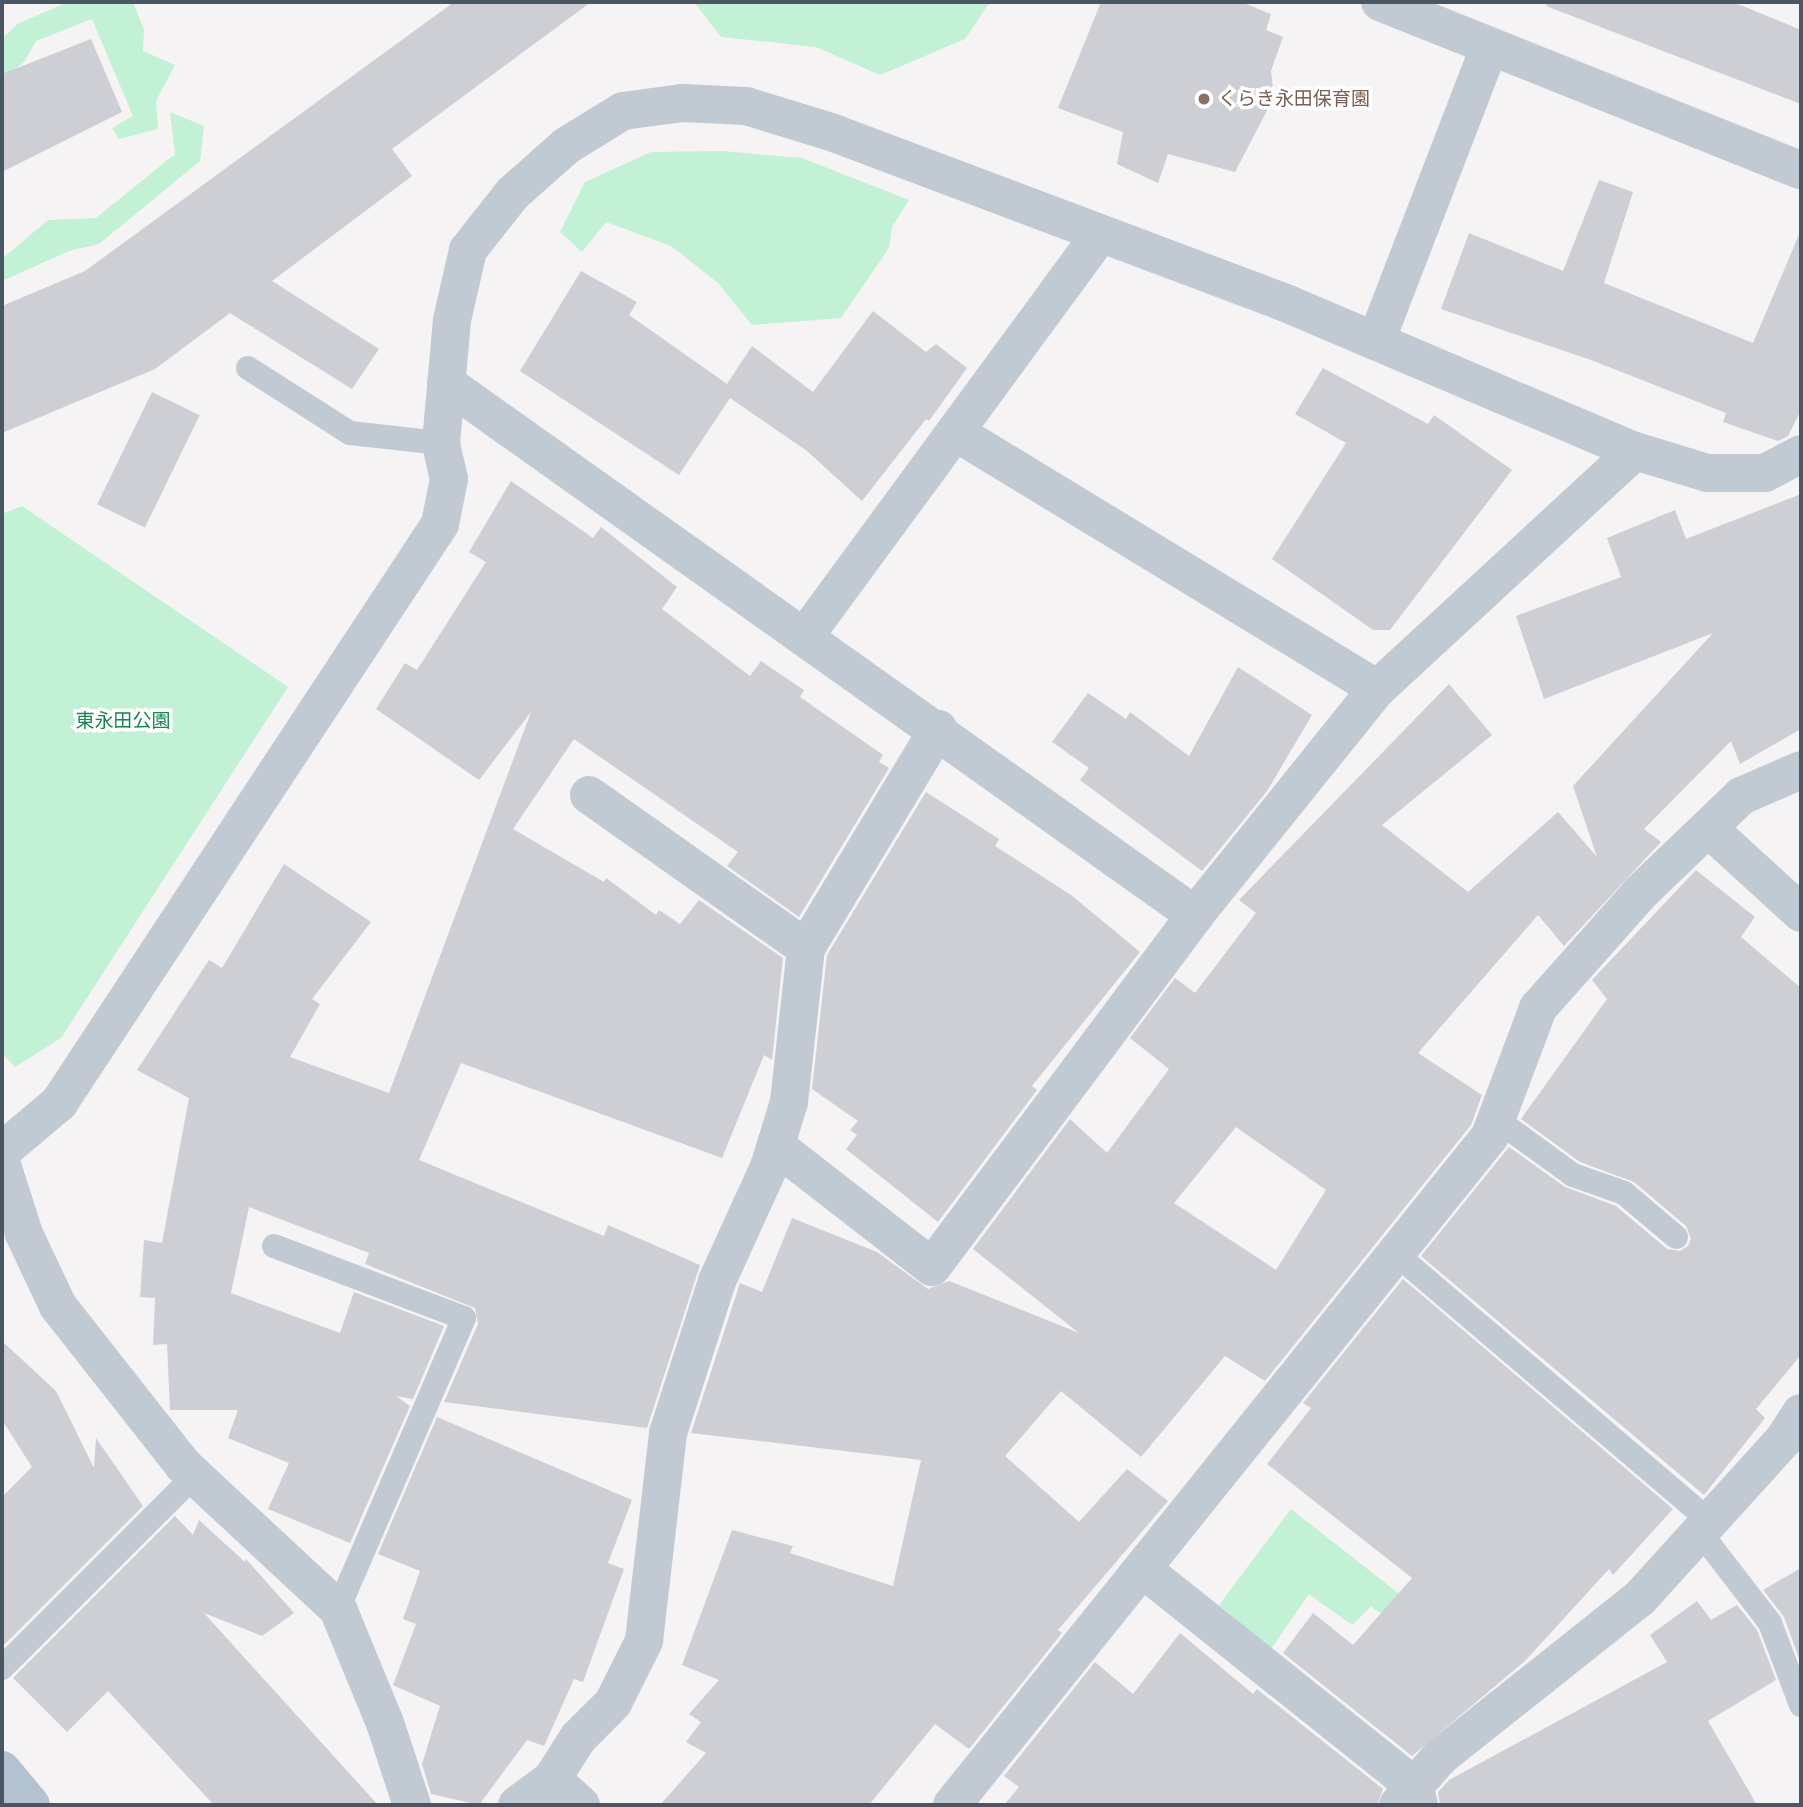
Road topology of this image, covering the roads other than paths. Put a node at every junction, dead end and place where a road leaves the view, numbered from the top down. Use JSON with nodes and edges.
{"nodes":[{"id":1,"x":1380,"y":2,"type":"edge"},
{"id":2,"x":1490,"y":46,"type":"junction"},
{"id":3,"x":1801,"y":170,"type":"edge"},
{"id":4,"x":1100,"y":236,"type":"junction"},
{"id":5,"x":1376,"y":341,"type":"junction"},
{"id":6,"x":248,"y":368,"type":"dead end"},
{"id":7,"x":446,"y":383,"type":"junction"},
{"id":8,"x":955,"y":432,"type":"junction"},
{"id":9,"x":441,"y":443,"type":"junction"},
{"id":10,"x":1635,"y":451,"type":"junction"},
{"id":11,"x":1801,"y":454,"type":"edge"},
{"id":12,"x":805,"y":636,"type":"junction"},
{"id":13,"x":1377,"y":689,"type":"junction"},
{"id":14,"x":938,"y":729,"type":"junction"},
{"id":15,"x":1801,"y":770,"type":"edge"},
{"id":16,"x":589,"y":795,"type":"dead end"},
{"id":17,"x":1708,"y":828,"type":"junction"},
{"id":18,"x":1801,"y":913,"type":"edge"},
{"id":19,"x":1195,"y":915,"type":"junction"},
{"id":20,"x":806,"y":948,"type":"junction"},
{"id":21,"x":1496,"y":1119,"type":"junction"},
{"id":22,"x":776,"y":1146,"type":"junction"},
{"id":23,"x":2,"y":1151,"type":"edge"},
{"id":24,"x":2,"y":1165,"type":"edge"},
{"id":25,"x":1676,"y":1237,"type":"dead end"},
{"id":26,"x":274,"y":1246,"type":"dead end"},
{"id":27,"x":1396,"y":1254,"type":"junction"},
{"id":28,"x":1801,"y":1413,"type":"edge"},
{"id":29,"x":195,"y":1475,"type":"junction"},
{"id":30,"x":1705,"y":1526,"type":"junction"},
{"id":31,"x":1145,"y":1571,"type":"junction"},
{"id":32,"x":338,"y":1609,"type":"junction"},
{"id":33,"x":2,"y":1668,"type":"edge"},
{"id":34,"x":1801,"y":1705,"type":"edge"},
{"id":35,"x":2,"y":1769,"type":"edge"},
{"id":36,"x":552,"y":1779,"type":"junction"},
{"id":37,"x":1410,"y":1799,"type":"edge"},
{"id":38,"x":31,"y":1805,"type":"edge"},
{"id":39,"x":412,"y":1805,"type":"edge"},
{"id":40,"x":517,"y":1805,"type":"edge"},
{"id":41,"x":581,"y":1805,"type":"edge"},
{"id":42,"x":953,"y":1805,"type":"edge"}],
"edges":[{"from":1,"to":2,"type":"street"},
{"from":2,"to":3,"type":"street"},
{"from":2,"to":5,"type":"street"},
{"from":4,"to":5,"type":"street"},
{"from":4,"to":7,"type":"street"},
{"from":4,"to":8,"type":"street"},
{"from":5,"to":10,"type":"street"},
{"from":6,"to":9,"type":"lane"},
{"from":7,"to":9,"type":"street"},
{"from":7,"to":12,"type":"street"},
{"from":8,"to":12,"type":"street"},
{"from":8,"to":13,"type":"street"},
{"from":9,"to":23,"type":"street"},
{"from":10,"to":11,"type":"street"},
{"from":10,"to":13,"type":"street"},
{"from":12,"to":14,"type":"street"},
{"from":13,"to":19,"type":"street"},
{"from":14,"to":19,"type":"street"},
{"from":14,"to":20,"type":"street"},
{"from":15,"to":17,"type":"street"},
{"from":16,"to":20,"type":"street"},
{"from":17,"to":18,"type":"street"},
{"from":17,"to":21,"type":"street"},
{"from":19,"to":22,"type":"street"},
{"from":20,"to":22,"type":"street"},
{"from":21,"to":25,"type":"lane"},
{"from":21,"to":27,"type":"street"},
{"from":22,"to":36,"type":"street"},
{"from":24,"to":29,"type":"street"},
{"from":26,"to":32,"type":"lane"},
{"from":27,"to":30,"type":"lane"},
{"from":27,"to":31,"type":"street"},
{"from":28,"to":30,"type":"street"},
{"from":29,"to":32,"type":"street"},
{"from":29,"to":33,"type":"lane"},
{"from":30,"to":34,"type":"lane"},
{"from":30,"to":37,"type":"street"},
{"from":31,"to":37,"type":"street"},
{"from":31,"to":42,"type":"street"},
{"from":32,"to":39,"type":"street"},
{"from":35,"to":38,"type":"main road"},
{"from":36,"to":40,"type":"street"},
{"from":36,"to":41,"type":"street"}]}
